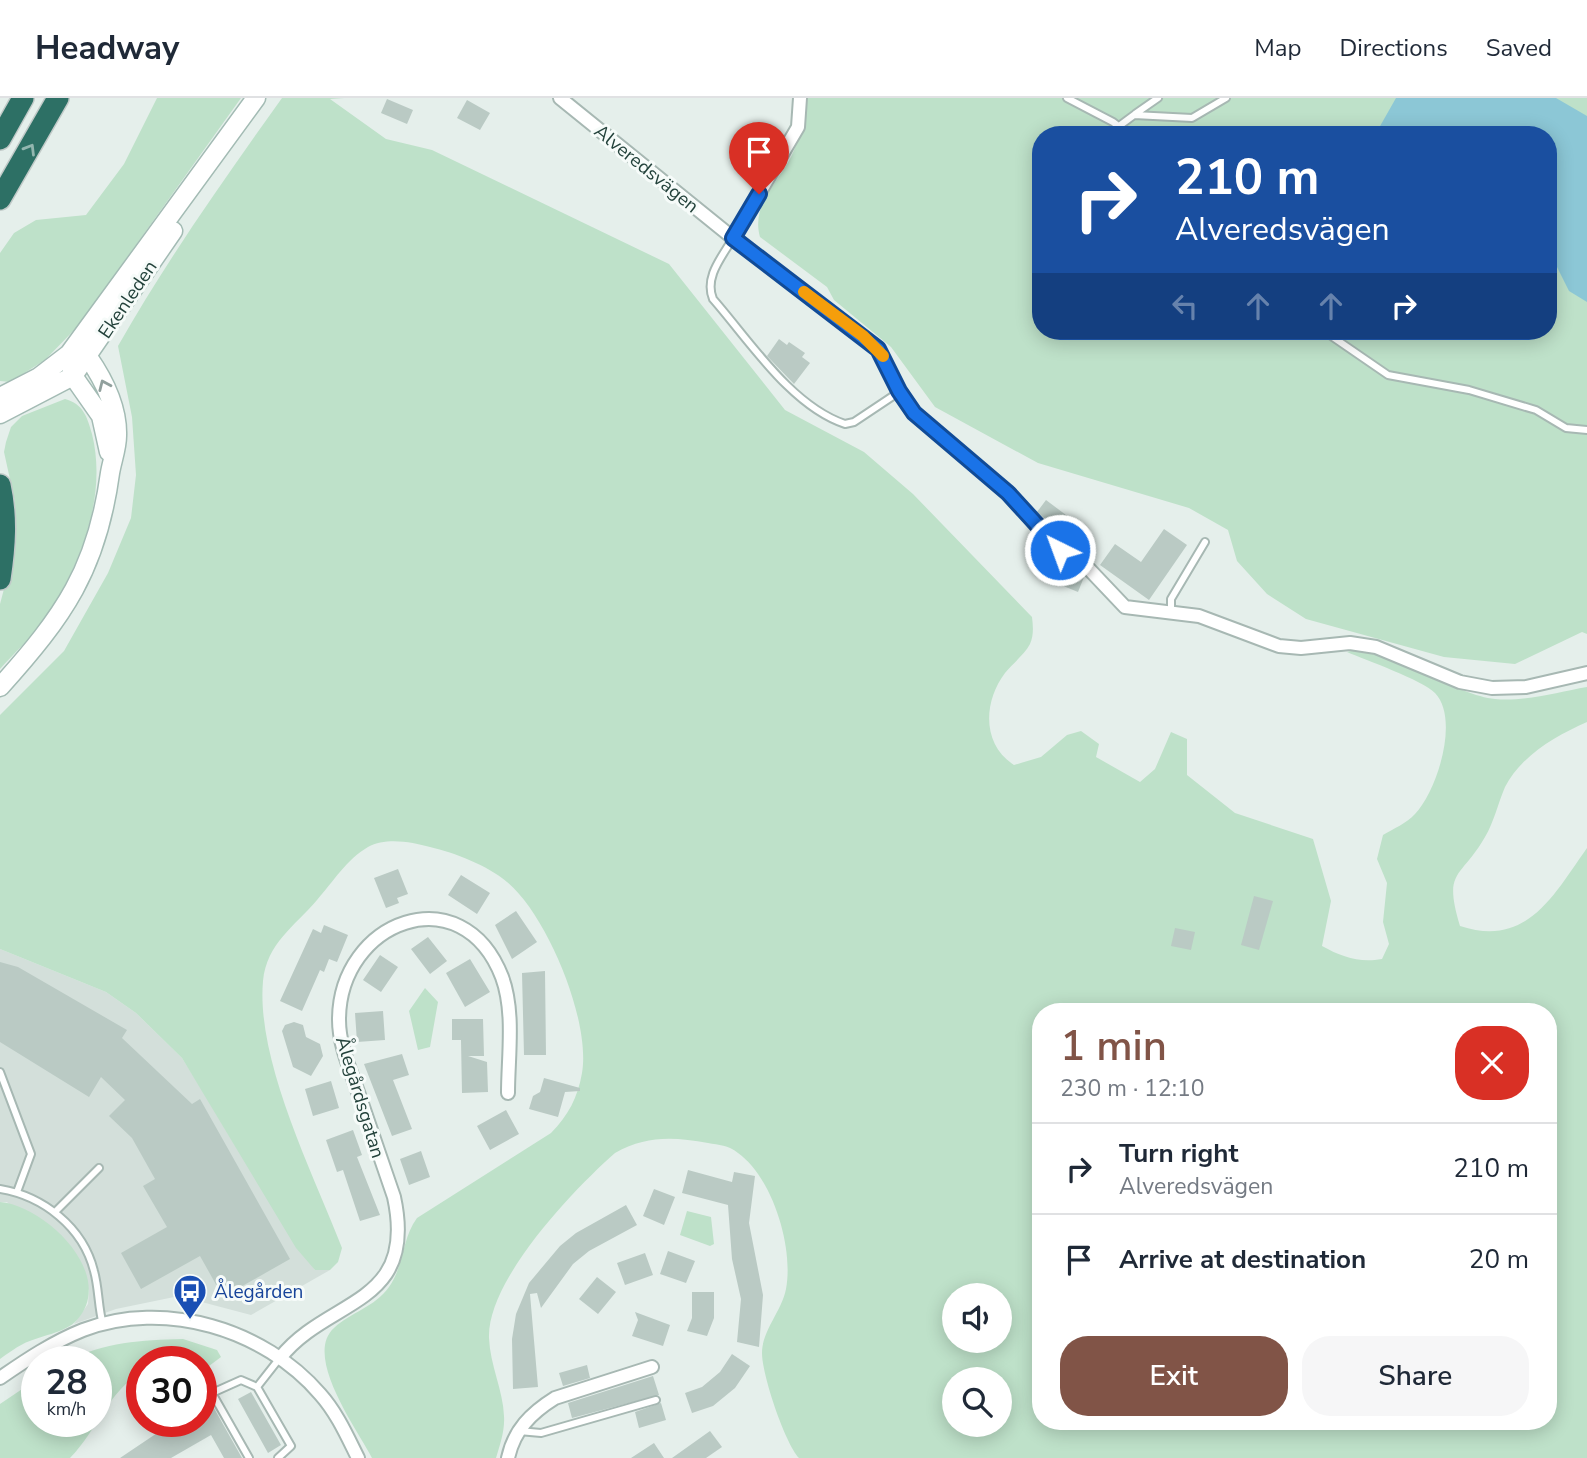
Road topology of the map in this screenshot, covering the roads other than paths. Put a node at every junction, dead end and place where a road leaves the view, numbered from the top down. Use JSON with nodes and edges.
{"nodes":[{"id":1,"x":23,"y":98,"type":"edge"},
{"id":2,"x":58,"y":98,"type":"edge"},
{"id":3,"x":256,"y":98,"type":"edge"},
{"id":4,"x":561,"y":98,"type":"edge"},
{"id":5,"x":800,"y":98,"type":"edge"},
{"id":6,"x":1067,"y":98,"type":"edge"},
{"id":7,"x":1158,"y":98,"type":"edge"},
{"id":8,"x":1226,"y":98,"type":"edge"},
{"id":9,"x":1133,"y":115,"type":"junction"},
{"id":10,"x":1118,"y":126,"type":"joint"},
{"id":11,"x":0,"y":139,"type":"edge"},
{"id":12,"x":220,"y":150,"type":"junction"},
{"id":13,"x":0,"y":199,"type":"edge"},
{"id":14,"x":733,"y":238,"type":"junction"},
{"id":15,"x":1337,"y":340,"type":"edge"},
{"id":16,"x":69,"y":354,"type":"junction"},
{"id":17,"x":88,"y":357,"type":"junction"},
{"id":18,"x":73,"y":376,"type":"junction"},
{"id":19,"x":899,"y":391,"type":"junction"},
{"id":20,"x":0,"y":397,"type":"edge"},
{"id":21,"x":0,"y":414,"type":"edge"},
{"id":22,"x":1587,"y":430,"type":"edge"},
{"id":23,"x":111,"y":464,"type":"junction"},
{"id":24,"x":0,"y":485,"type":"edge"},
{"id":25,"x":1205,"y":542,"type":"dead end"},
{"id":26,"x":0,"y":579,"type":"edge"},
{"id":27,"x":1171,"y":612,"type":"junction"},
{"id":28,"x":1587,"y":673,"type":"edge"},
{"id":29,"x":0,"y":687,"type":"edge"},
{"id":30,"x":0,"y":1072,"type":"edge"},
{"id":31,"x":508,"y":1093,"type":"dead end"},
{"id":32,"x":99,"y":1168,"type":"dead end"},
{"id":33,"x":0,"y":1189,"type":"edge"},
{"id":34,"x":17,"y":1192,"type":"junction"},
{"id":35,"x":55,"y":1212,"type":"junction"},
{"id":36,"x":103,"y":1325,"type":"junction"},
{"id":37,"x":280,"y":1358,"type":"junction"},
{"id":38,"x":652,"y":1367,"type":"dead end"},
{"id":39,"x":0,"y":1378,"type":"edge"},
{"id":40,"x":257,"y":1387,"type":"junction"},
{"id":41,"x":656,"y":1400,"type":"dead end"},
{"id":42,"x":518,"y":1431,"type":"junction"},
{"id":43,"x":249,"y":1458,"type":"edge"},
{"id":44,"x":278,"y":1458,"type":"edge"},
{"id":45,"x":358,"y":1458,"type":"edge"},
{"id":46,"x":508,"y":1458,"type":"edge"}],
"edges":[{"from":1,"to":11,"type":"highway"},
{"from":13,"to":2,"type":"highway","one_way":true},
{"from":3,"to":12,"type":"street","name":"Ekenleden"},
{"from":4,"to":14,"type":"street","name":"Alveredsvägen"},
{"from":5,"to":14,"type":"street"},
{"from":6,"to":10,"type":"lane"},
{"from":7,"to":9,"type":"lane"},
{"from":8,"to":9,"type":"lane"},
{"from":9,"to":10,"type":"lane"},
{"from":12,"to":16,"type":"street","name":"Ekenleden"},
{"from":12,"to":17,"type":"street","name":"Ekenleden"},
{"from":14,"to":19,"type":"street","name":"Alveredsvägen"},
{"from":14,"to":19,"type":"lane"},
{"from":15,"to":22,"type":"lane"},
{"from":16,"to":17,"type":"street"},
{"from":16,"to":18,"type":"street"},
{"from":16,"to":20,"type":"street","name":"Ekenleden"},
{"from":17,"to":18,"type":"street","name":"Ekenleden"},
{"from":23,"to":17,"type":"street","one_way":true},
{"from":18,"to":21,"type":"street","name":"Ekenleden"},
{"from":18,"to":23,"type":"street"},
{"from":19,"to":27,"type":"street","name":"Alveredsvägen"},
{"from":23,"to":29,"type":"street"},
{"from":24,"to":26,"type":"highway"},
{"from":25,"to":27,"type":"lane"},
{"from":27,"to":28,"type":"street","name":"Alveredsvägen"},
{"from":30,"to":34,"type":"lane"},
{"from":31,"to":37,"type":"street","name":"Ålegårdsgatan"},
{"from":32,"to":35,"type":"lane"},
{"from":33,"to":34,"type":"lane"},
{"from":34,"to":35,"type":"lane"},
{"from":35,"to":36,"type":"lane"},
{"from":36,"to":37,"type":"street"},
{"from":36,"to":39,"type":"street"},
{"from":37,"to":40,"type":"lane"},
{"from":37,"to":45,"type":"street"},
{"from":38,"to":42,"type":"street"},
{"from":40,"to":43,"type":"lane"},
{"from":40,"to":44,"type":"lane"},
{"from":41,"to":42,"type":"lane"},
{"from":42,"to":46,"type":"street"}]}
